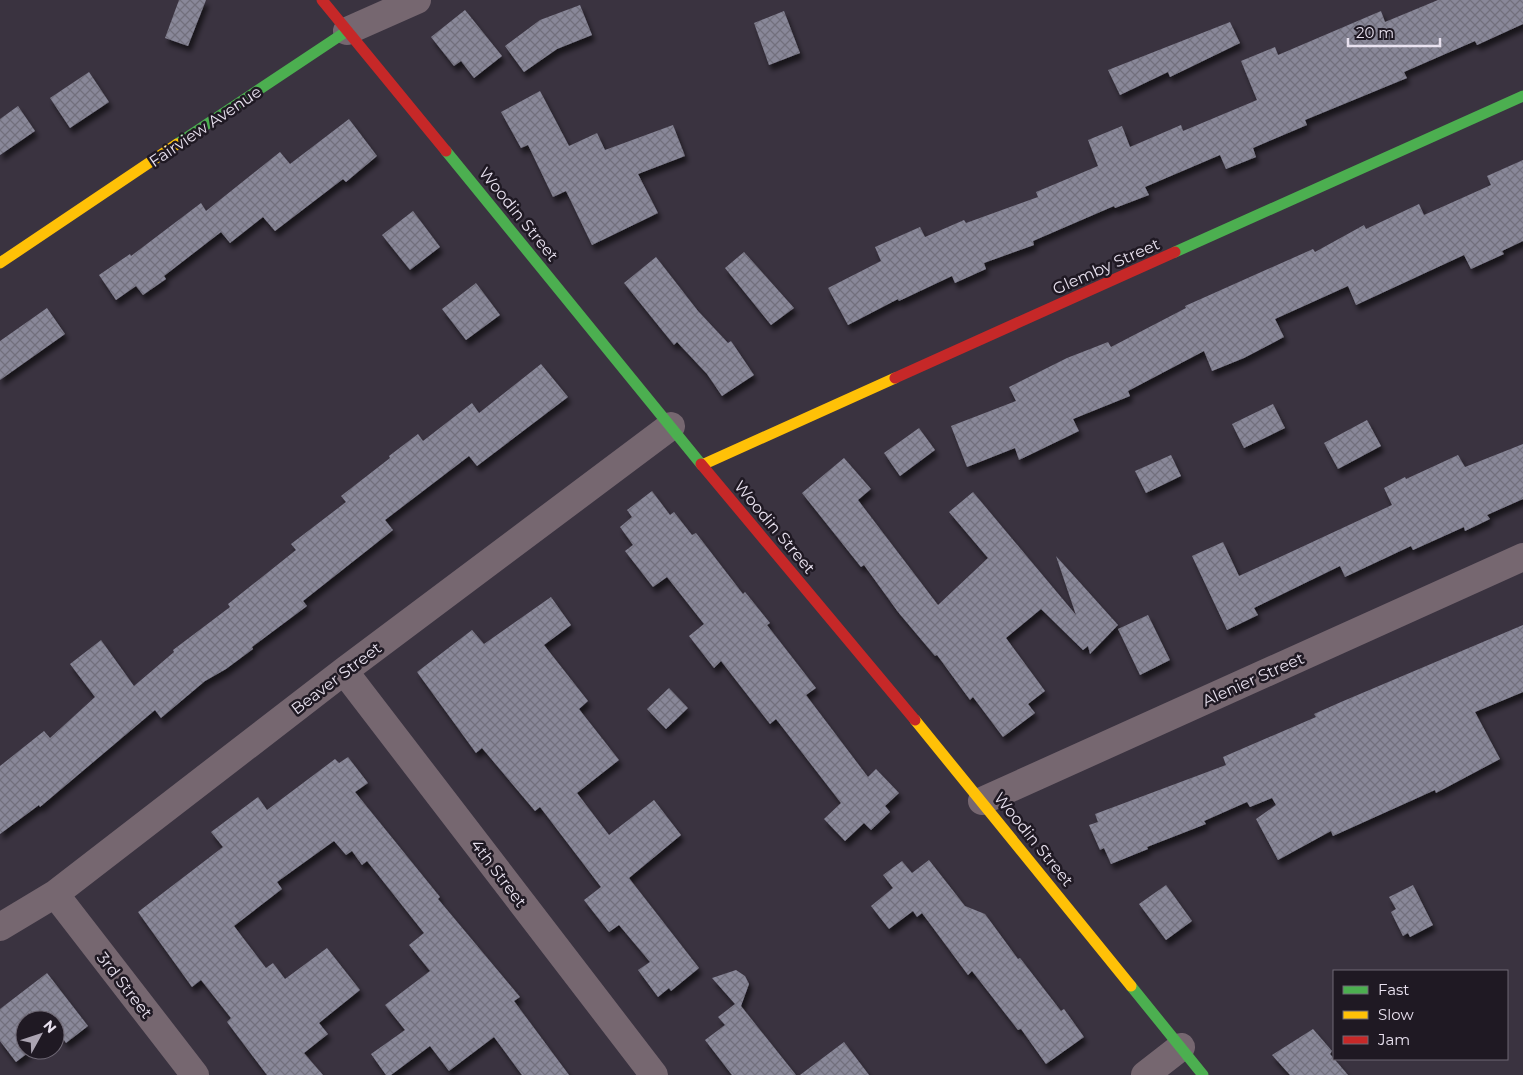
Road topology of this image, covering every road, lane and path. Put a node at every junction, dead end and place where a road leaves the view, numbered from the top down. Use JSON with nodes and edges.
{"nodes":[{"id":1,"x":322,"y":0,"type":"edge"},
{"id":2,"x":417,"y":0,"type":"edge"},
{"id":3,"x":347,"y":31,"type":"junction"},
{"id":4,"x":1523,"y":96,"type":"edge"},
{"id":5,"x":0,"y":264,"type":"edge"},
{"id":6,"x":671,"y":426,"type":"junction"},
{"id":7,"x":702,"y":465,"type":"junction"},
{"id":8,"x":1523,"y":556,"type":"edge"},
{"id":9,"x":344,"y":671,"type":"junction"},
{"id":10,"x":982,"y":801,"type":"junction"},
{"id":11,"x":55,"y":894,"type":"junction"},
{"id":12,"x":0,"y":927,"type":"edge"},
{"id":13,"x":1181,"y":1047,"type":"junction"},
{"id":14,"x":195,"y":1075,"type":"edge"},
{"id":15,"x":654,"y":1075,"type":"edge"},
{"id":16,"x":1145,"y":1075,"type":"edge"},
{"id":17,"x":1203,"y":1075,"type":"edge"}],
"edges":[{"from":1,"to":3,"type":"main road","name":"Woodin Street"},
{"from":2,"to":3,"type":"street","name":"Fairview Avenue"},
{"from":3,"to":5,"type":"main road","name":"Fairview Avenue"},
{"from":3,"to":6,"type":"main road","name":"Woodin Street"},
{"from":4,"to":7,"type":"main road","name":"Glemby Street"},
{"from":6,"to":7,"type":"main road","name":"Woodin Street"},
{"from":6,"to":9,"type":"street","name":"Beaver Street"},
{"from":7,"to":10,"type":"main road","name":"Woodin Street"},
{"from":8,"to":10,"type":"street","name":"Alenier Street"},
{"from":9,"to":11,"type":"street","name":"Beaver Street"},
{"from":9,"to":15,"type":"street","name":"4th Street"},
{"from":10,"to":13,"type":"main road","name":"Woodin Street"},
{"from":11,"to":12,"type":"street","name":"Beaver Street"},
{"from":11,"to":14,"type":"street","name":"3rd Street"},
{"from":13,"to":16,"type":"street"},
{"from":13,"to":17,"type":"main road","name":"Woodin Street"}]}
